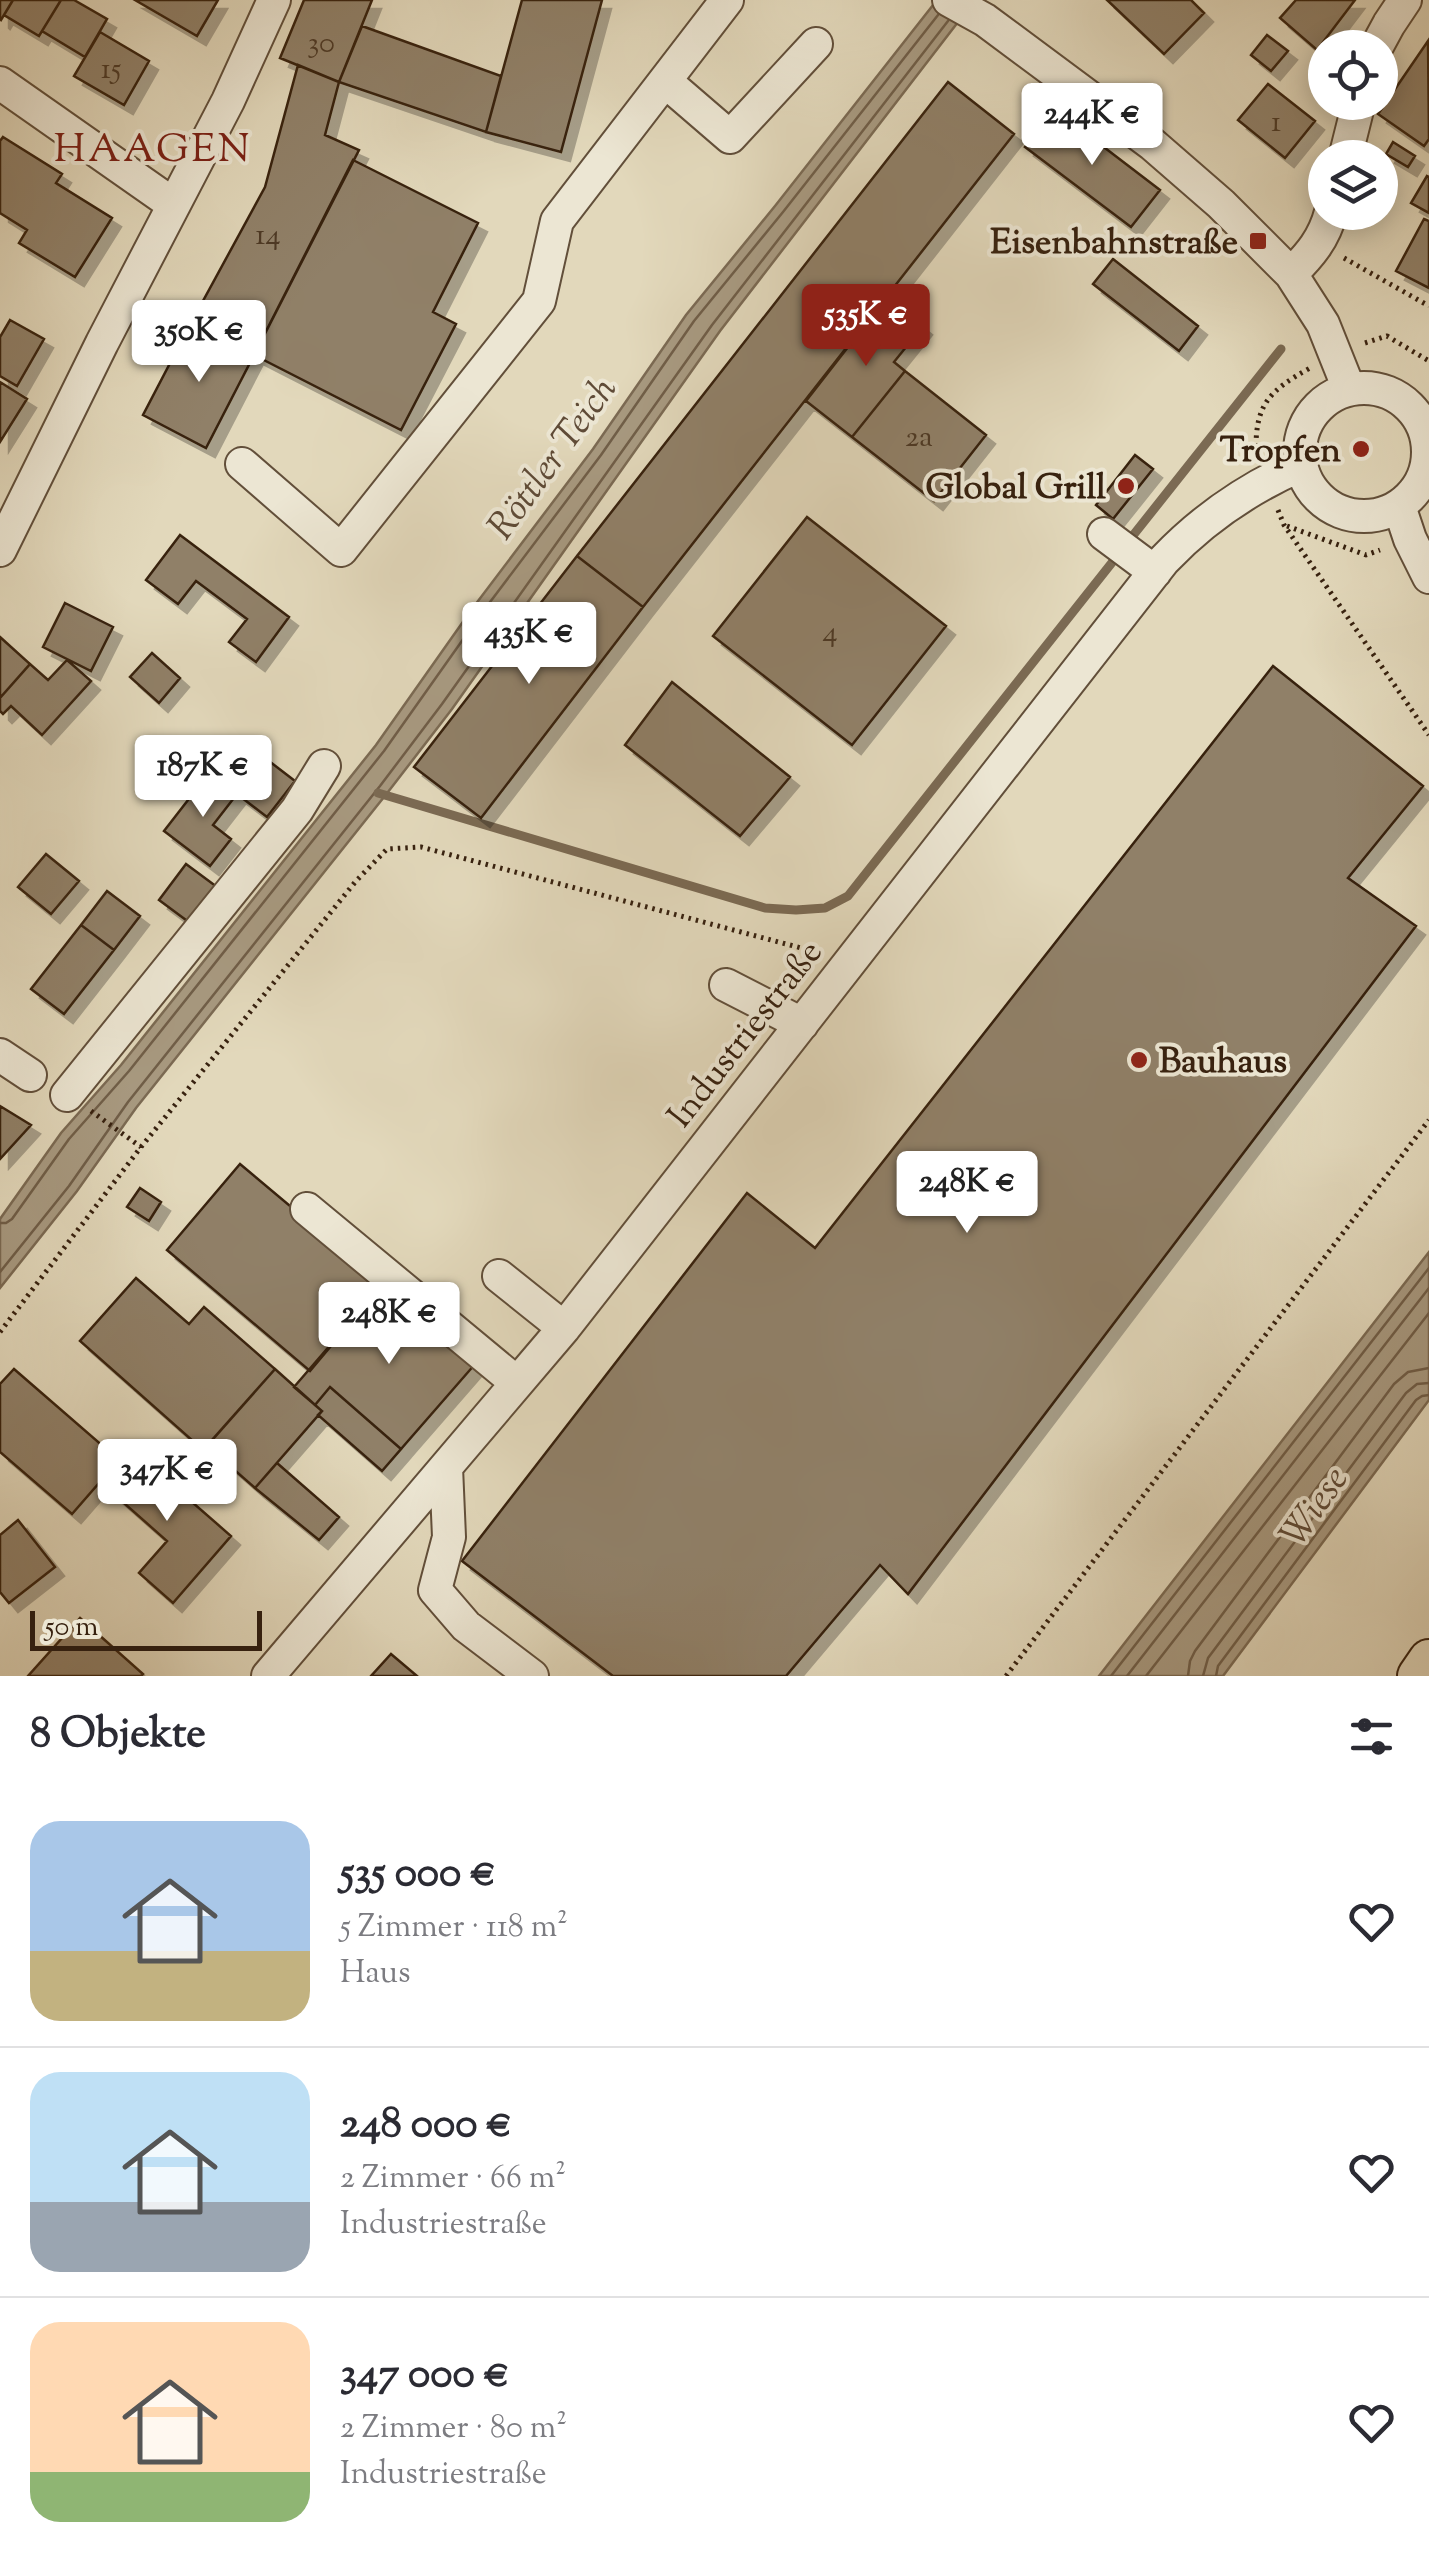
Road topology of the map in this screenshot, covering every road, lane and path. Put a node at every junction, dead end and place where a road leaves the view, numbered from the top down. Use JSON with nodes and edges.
{"nodes":[{"id":1,"x":274,"y":0,"type":"edge"},
{"id":2,"x":727,"y":0,"type":"edge"},
{"id":3,"x":950,"y":0,"type":"edge"},
{"id":4,"x":1406,"y":0,"type":"edge"},
{"id":5,"x":1419,"y":0,"type":"edge"},
{"id":6,"x":1429,"y":7,"type":"edge"},
{"id":7,"x":1386,"y":30,"type":"edge"},
{"id":8,"x":816,"y":44,"type":"dead end"},
{"id":9,"x":665,"y":81,"type":"junction"},
{"id":10,"x":0,"y":83,"type":"edge"},
{"id":11,"x":174,"y":206,"type":"junction"},
{"id":12,"x":1323,"y":230,"type":"edge"},
{"id":13,"x":1327,"y":230,"type":"edge"},
{"id":14,"x":1291,"y":274,"type":"junction"},
{"id":15,"x":1429,"y":306,"type":"edge"},
{"id":16,"x":1336,"y":354,"type":"junction"},
{"id":17,"x":1429,"y":361,"type":"edge"},
{"id":18,"x":1348,"y":389,"type":"junction"},
{"id":19,"x":1426,"y":427,"type":"edge"},
{"id":20,"x":242,"y":464,"type":"dead end"},
{"id":21,"x":1300,"y":466,"type":"junction"},
{"id":22,"x":1266,"y":480,"type":"junction"},
{"id":23,"x":1399,"y":506,"type":"junction"},
{"id":24,"x":1284,"y":525,"type":"junction"},
{"id":25,"x":1104,"y":534,"type":"dead end"},
{"id":26,"x":1410,"y":539,"type":"junction"},
{"id":27,"x":0,"y":550,"type":"edge"},
{"id":28,"x":1144,"y":564,"type":"junction"},
{"id":29,"x":1429,"y":577,"type":"edge"},
{"id":30,"x":1429,"y":735,"type":"edge"},
{"id":31,"x":324,"y":766,"type":"dead end"},
{"id":32,"x":851,"y":961,"type":"junction"},
{"id":33,"x":726,"y":986,"type":"dead end"},
{"id":34,"x":802,"y":1024,"type":"junction"},
{"id":35,"x":0,"y":1056,"type":"edge"},
{"id":36,"x":30,"y":1075,"type":"dead end"},
{"id":37,"x":79,"y":1102,"type":"joint"},
{"id":38,"x":1429,"y":1120,"type":"edge"},
{"id":39,"x":142,"y":1147,"type":"junction"},
{"id":40,"x":306,"y":1209,"type":"dead end"},
{"id":41,"x":498,"y":1276,"type":"dead end"},
{"id":42,"x":564,"y":1328,"type":"junction"},
{"id":43,"x":0,"y":1332,"type":"edge"},
{"id":44,"x":518,"y":1383,"type":"junction"},
{"id":45,"x":446,"y":1467,"type":"junction"},
{"id":46,"x":1429,"y":1660,"type":"edge"},
{"id":47,"x":268,"y":1676,"type":"edge"},
{"id":48,"x":532,"y":1676,"type":"edge"},
{"id":49,"x":1006,"y":1676,"type":"edge"},
{"id":50,"x":1418,"y":1676,"type":"edge"}],
"edges":[{"from":1,"to":11,"type":"street"},
{"from":2,"to":9,"type":"street"},
{"from":3,"to":14,"type":"street"},
{"from":4,"to":7,"type":"street"},
{"from":5,"to":6,"type":"street"},
{"from":8,"to":9,"type":"street"},
{"from":9,"to":20,"type":"street"},
{"from":10,"to":11,"type":"street"},
{"from":11,"to":27,"type":"street"},
{"from":12,"to":14,"type":"street"},
{"from":13,"to":15,"type":"path"},
{"from":14,"to":16,"type":"street"},
{"from":16,"to":17,"type":"path"},
{"from":16,"to":18,"type":"street"},
{"from":16,"to":22,"type":"path"},
{"from":18,"to":19,"type":"street"},
{"from":18,"to":21,"type":"street"},
{"from":19,"to":23,"type":"street"},
{"from":21,"to":22,"type":"street","name":"Industriestraße"},
{"from":21,"to":23,"type":"street"},
{"from":22,"to":24,"type":"path"},
{"from":22,"to":28,"type":"street","name":"Industriestraße"},
{"from":23,"to":26,"type":"street"},
{"from":24,"to":26,"type":"path"},
{"from":24,"to":30,"type":"path"},
{"from":25,"to":28,"type":"street"},
{"from":26,"to":29,"type":"street"},
{"from":28,"to":32,"type":"street","name":"Industriestraße"},
{"from":31,"to":37,"type":"street"},
{"from":32,"to":34,"type":"street","name":"Industriestraße"},
{"from":32,"to":39,"type":"path"},
{"from":33,"to":34,"type":"street"},
{"from":34,"to":42,"type":"street","name":"Industriestraße"},
{"from":35,"to":36,"type":"street"},
{"from":37,"to":39,"type":"path"},
{"from":38,"to":49,"type":"path"},
{"from":39,"to":43,"type":"path"},
{"from":40,"to":44,"type":"street"},
{"from":41,"to":42,"type":"street"},
{"from":42,"to":44,"type":"street","name":"Industriestraße"},
{"from":44,"to":45,"type":"street","name":"Industriestraße"},
{"from":45,"to":47,"type":"street","name":"Industriestraße"},
{"from":45,"to":48,"type":"street"},
{"from":46,"to":50,"type":"main road"}]}
